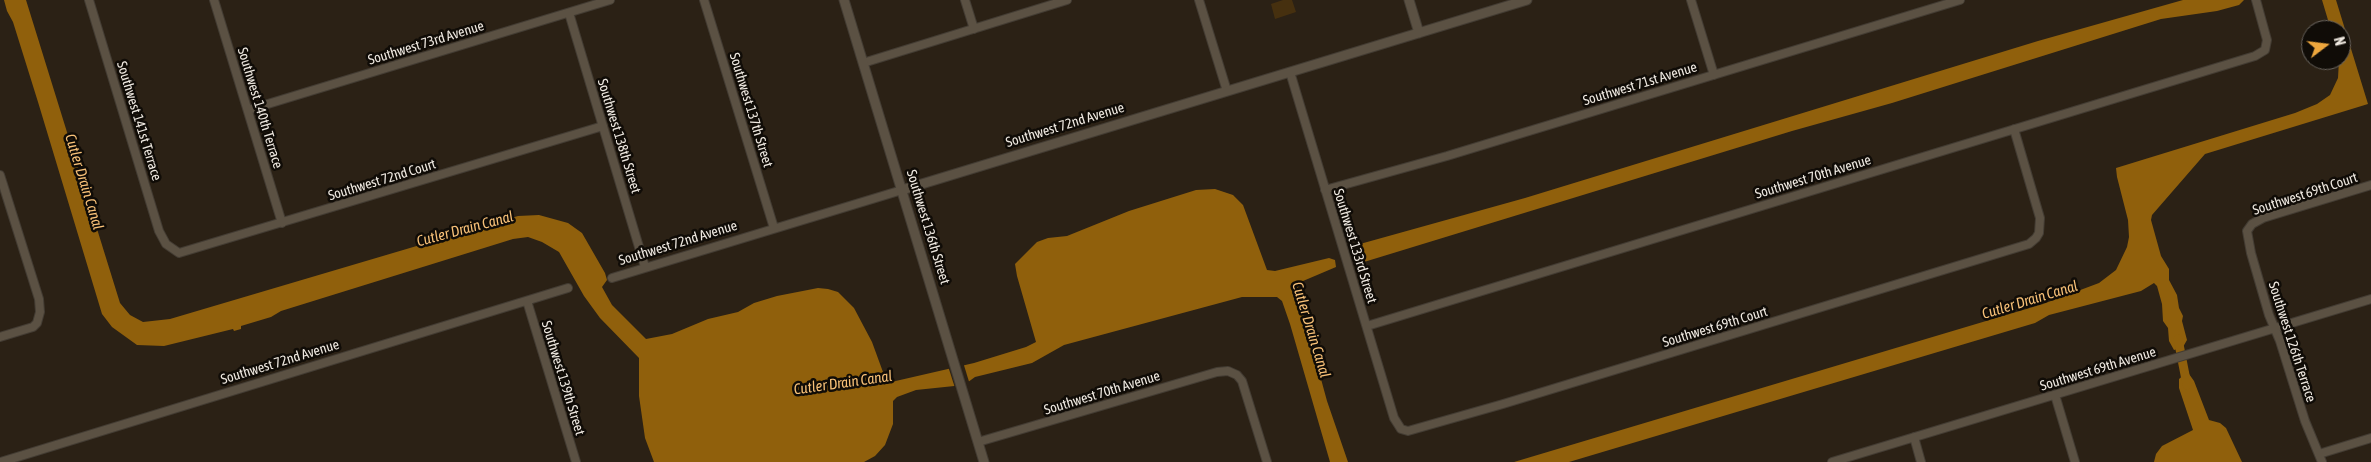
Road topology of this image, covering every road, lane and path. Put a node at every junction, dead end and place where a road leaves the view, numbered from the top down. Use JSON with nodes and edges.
{"nodes":[{"id":1,"x":90,"y":0,"type":"edge"},
{"id":2,"x":214,"y":0,"type":"edge"},
{"id":3,"x":610,"y":0,"type":"edge"},
{"id":4,"x":704,"y":0,"type":"edge"},
{"id":5,"x":844,"y":0,"type":"edge"},
{"id":6,"x":965,"y":0,"type":"edge"},
{"id":7,"x":1067,"y":0,"type":"edge"},
{"id":8,"x":1199,"y":0,"type":"edge"},
{"id":9,"x":1409,"y":0,"type":"edge"},
{"id":10,"x":1527,"y":0,"type":"edge"},
{"id":11,"x":1692,"y":0,"type":"edge"},
{"id":12,"x":1960,"y":0,"type":"edge"},
{"id":13,"x":2256,"y":0,"type":"edge"},
{"id":14,"x":569,"y":12,"type":"junction"},
{"id":15,"x":974,"y":29,"type":"junction"},
{"id":16,"x":1419,"y":33,"type":"junction"},
{"id":17,"x":863,"y":63,"type":"junction"},
{"id":18,"x":1290,"y":72,"type":"junction"},
{"id":19,"x":1714,"y":75,"type":"junction"},
{"id":20,"x":1227,"y":91,"type":"junction"},
{"id":21,"x":248,"y":110,"type":"junction"},
{"id":22,"x":603,"y":126,"type":"junction"},
{"id":23,"x":2014,"y":130,"type":"junction"},
{"id":24,"x":0,"y":175,"type":"edge"},
{"id":25,"x":2371,"y":185,"type":"edge"},
{"id":26,"x":2,"y":187,"type":"edge"},
{"id":27,"x":902,"y":190,"type":"junction"},
{"id":28,"x":1325,"y":190,"type":"junction"},
{"id":29,"x":282,"y":223,"type":"junction"},
{"id":30,"x":774,"y":228,"type":"junction"},
{"id":31,"x":2249,"y":228,"type":"joint"},
{"id":32,"x":169,"y":248,"type":"joint"},
{"id":33,"x":645,"y":267,"type":"junction"},
{"id":34,"x":612,"y":278,"type":"dead end"},
{"id":35,"x":568,"y":288,"type":"dead end"},
{"id":36,"x":2371,"y":299,"type":"edge"},
{"id":37,"x":527,"y":301,"type":"junction"},
{"id":38,"x":1367,"y":326,"type":"junction"},
{"id":39,"x":2274,"y":329,"type":"junction"},
{"id":40,"x":0,"y":337,"type":"edge"},
{"id":41,"x":2055,"y":395,"type":"junction"},
{"id":42,"x":1399,"y":427,"type":"joint"},
{"id":43,"x":1914,"y":437,"type":"junction"},
{"id":44,"x":2371,"y":438,"type":"edge"},
{"id":45,"x":978,"y":442,"type":"junction"},
{"id":46,"x":2321,"y":458,"type":"edge"},
{"id":47,"x":1,"y":462,"type":"edge"},
{"id":48,"x":576,"y":462,"type":"edge"},
{"id":49,"x":984,"y":462,"type":"edge"},
{"id":50,"x":1267,"y":462,"type":"edge"},
{"id":51,"x":1832,"y":462,"type":"edge"},
{"id":52,"x":1921,"y":462,"type":"edge"},
{"id":53,"x":2075,"y":462,"type":"edge"}],
"edges":[{"from":1,"to":32,"type":"street","name":"Southwest 141st Terrace"},
{"from":2,"to":21,"type":"street","name":"Southwest 140th Terrace"},
{"from":3,"to":14,"type":"street","name":"Southwest 73rd Avenue"},
{"from":4,"to":30,"type":"street","name":"Southwest 137th Street"},
{"from":5,"to":17,"type":"street","name":"Southwest 136th Street"},
{"from":6,"to":15,"type":"street"},
{"from":7,"to":15,"type":"street"},
{"from":8,"to":20,"type":"street"},
{"from":9,"to":16,"type":"street"},
{"from":10,"to":16,"type":"street","name":"Southwest 72nd Avenue"},
{"from":11,"to":19,"type":"street"},
{"from":12,"to":19,"type":"street","name":"Southwest 71st Avenue"},
{"from":13,"to":23,"type":"street","name":"Southwest 70th Avenue"},
{"from":14,"to":21,"type":"street","name":"Southwest 73rd Avenue"},
{"from":14,"to":22,"type":"street","name":"Southwest 138th Street"},
{"from":15,"to":17,"type":"street"},
{"from":16,"to":18,"type":"street","name":"Southwest 72nd Avenue"},
{"from":17,"to":27,"type":"street","name":"Southwest 136th Street"},
{"from":18,"to":20,"type":"street","name":"Southwest 72nd Avenue"},
{"from":18,"to":28,"type":"street","name":"Southwest 133rd Street"},
{"from":19,"to":28,"type":"street","name":"Southwest 71st Avenue"},
{"from":20,"to":27,"type":"street","name":"Southwest 72nd Avenue"},
{"from":21,"to":29,"type":"street","name":"Southwest 140th Terrace"},
{"from":22,"to":29,"type":"street","name":"Southwest 72nd Court"},
{"from":22,"to":33,"type":"street","name":"Southwest 138th Street"},
{"from":23,"to":38,"type":"street","name":"Southwest 70th Avenue"},
{"from":23,"to":42,"type":"street","name":"Southwest 69th Court"},
{"from":24,"to":26,"type":"street"},
{"from":25,"to":31,"type":"street","name":"Southwest 69th Court"},
{"from":26,"to":40,"type":"street"},
{"from":27,"to":30,"type":"street","name":"Southwest 72nd Avenue"},
{"from":27,"to":45,"type":"street","name":"Southwest 136th Street"},
{"from":28,"to":38,"type":"street","name":"Southwest 133rd Street"},
{"from":29,"to":32,"type":"street","name":"Southwest 72nd Court"},
{"from":30,"to":33,"type":"street","name":"Southwest 72nd Avenue"},
{"from":31,"to":39,"type":"street","name":"Southwest 126th Terrace"},
{"from":33,"to":34,"type":"street","name":"Southwest 72nd Avenue"},
{"from":35,"to":37,"type":"street","name":"Southwest 72nd Avenue"},
{"from":36,"to":39,"type":"street","name":"Southwest 69th Avenue"},
{"from":37,"to":47,"type":"street","name":"Southwest 72nd Avenue"},
{"from":37,"to":48,"type":"street","name":"Southwest 139th Street"},
{"from":38,"to":42,"type":"street","name":"Southwest 133rd Street"},
{"from":39,"to":41,"type":"street","name":"Southwest 69th Avenue"},
{"from":39,"to":46,"type":"street","name":"Southwest 126th Terrace"},
{"from":41,"to":43,"type":"street","name":"Southwest 69th Avenue"},
{"from":41,"to":53,"type":"street"},
{"from":43,"to":51,"type":"street","name":"Southwest 69th Avenue"},
{"from":43,"to":52,"type":"street"},
{"from":44,"to":46,"type":"street"},
{"from":45,"to":49,"type":"street","name":"Southwest 136th Street"},
{"from":45,"to":50,"type":"street","name":"Southwest 70th Avenue"}]}
